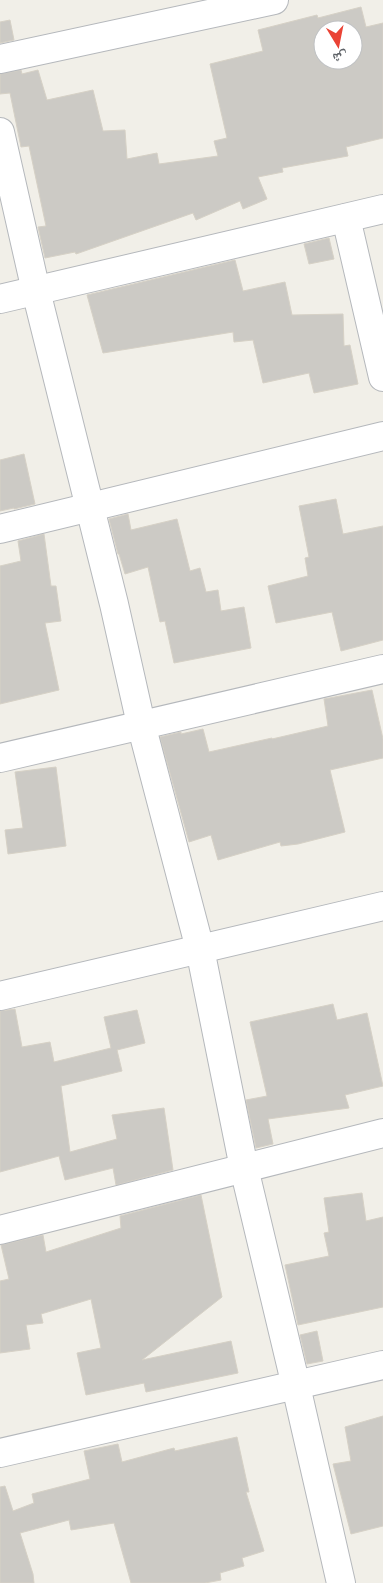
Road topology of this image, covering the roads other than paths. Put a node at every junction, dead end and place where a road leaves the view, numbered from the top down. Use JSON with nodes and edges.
{"nodes":[{"id":1,"x":274,"y":0,"type":"edge"},
{"id":2,"x":0,"y":59,"type":"edge"},
{"id":3,"x":0,"y":132,"type":"edge"},
{"id":4,"x":383,"y":209,"type":"edge"},
{"id":5,"x":346,"y":218,"type":"junction"},
{"id":6,"x":36,"y":291,"type":"junction"},
{"id":7,"x":0,"y":299,"type":"edge"},
{"id":8,"x":383,"y":378,"type":"edge"},
{"id":9,"x":383,"y":436,"type":"edge"},
{"id":10,"x":90,"y":508,"type":"junction"},
{"id":11,"x":0,"y":529,"type":"edge"},
{"id":12,"x":383,"y":669,"type":"edge"},
{"id":13,"x":141,"y":724,"type":"junction"},
{"id":14,"x":0,"y":758,"type":"edge"},
{"id":15,"x":383,"y":906,"type":"edge"},
{"id":16,"x":200,"y":949,"type":"junction"},
{"id":17,"x":0,"y":996,"type":"edge"},
{"id":18,"x":383,"y":1134,"type":"edge"},
{"id":19,"x":244,"y":1168,"type":"junction"},
{"id":20,"x":0,"y":1230,"type":"edge"},
{"id":21,"x":383,"y":1365,"type":"edge"},
{"id":22,"x":296,"y":1386,"type":"junction"},
{"id":23,"x":0,"y":1453,"type":"edge"},
{"id":24,"x":341,"y":1583,"type":"edge"}],
"edges":[{"from":1,"to":2,"type":"street"},
{"from":3,"to":6,"type":"street"},
{"from":4,"to":5,"type":"street"},
{"from":5,"to":6,"type":"street"},
{"from":5,"to":8,"type":"street"},
{"from":6,"to":7,"type":"street"},
{"from":6,"to":10,"type":"street"},
{"from":9,"to":10,"type":"street"},
{"from":10,"to":11,"type":"street"},
{"from":10,"to":13,"type":"street"},
{"from":12,"to":13,"type":"street"},
{"from":13,"to":14,"type":"street"},
{"from":13,"to":16,"type":"street"},
{"from":15,"to":16,"type":"street"},
{"from":16,"to":17,"type":"street"},
{"from":16,"to":19,"type":"street"},
{"from":18,"to":19,"type":"street"},
{"from":19,"to":20,"type":"street"},
{"from":19,"to":22,"type":"street"},
{"from":21,"to":22,"type":"street"},
{"from":22,"to":23,"type":"street"},
{"from":22,"to":24,"type":"street"}]}
